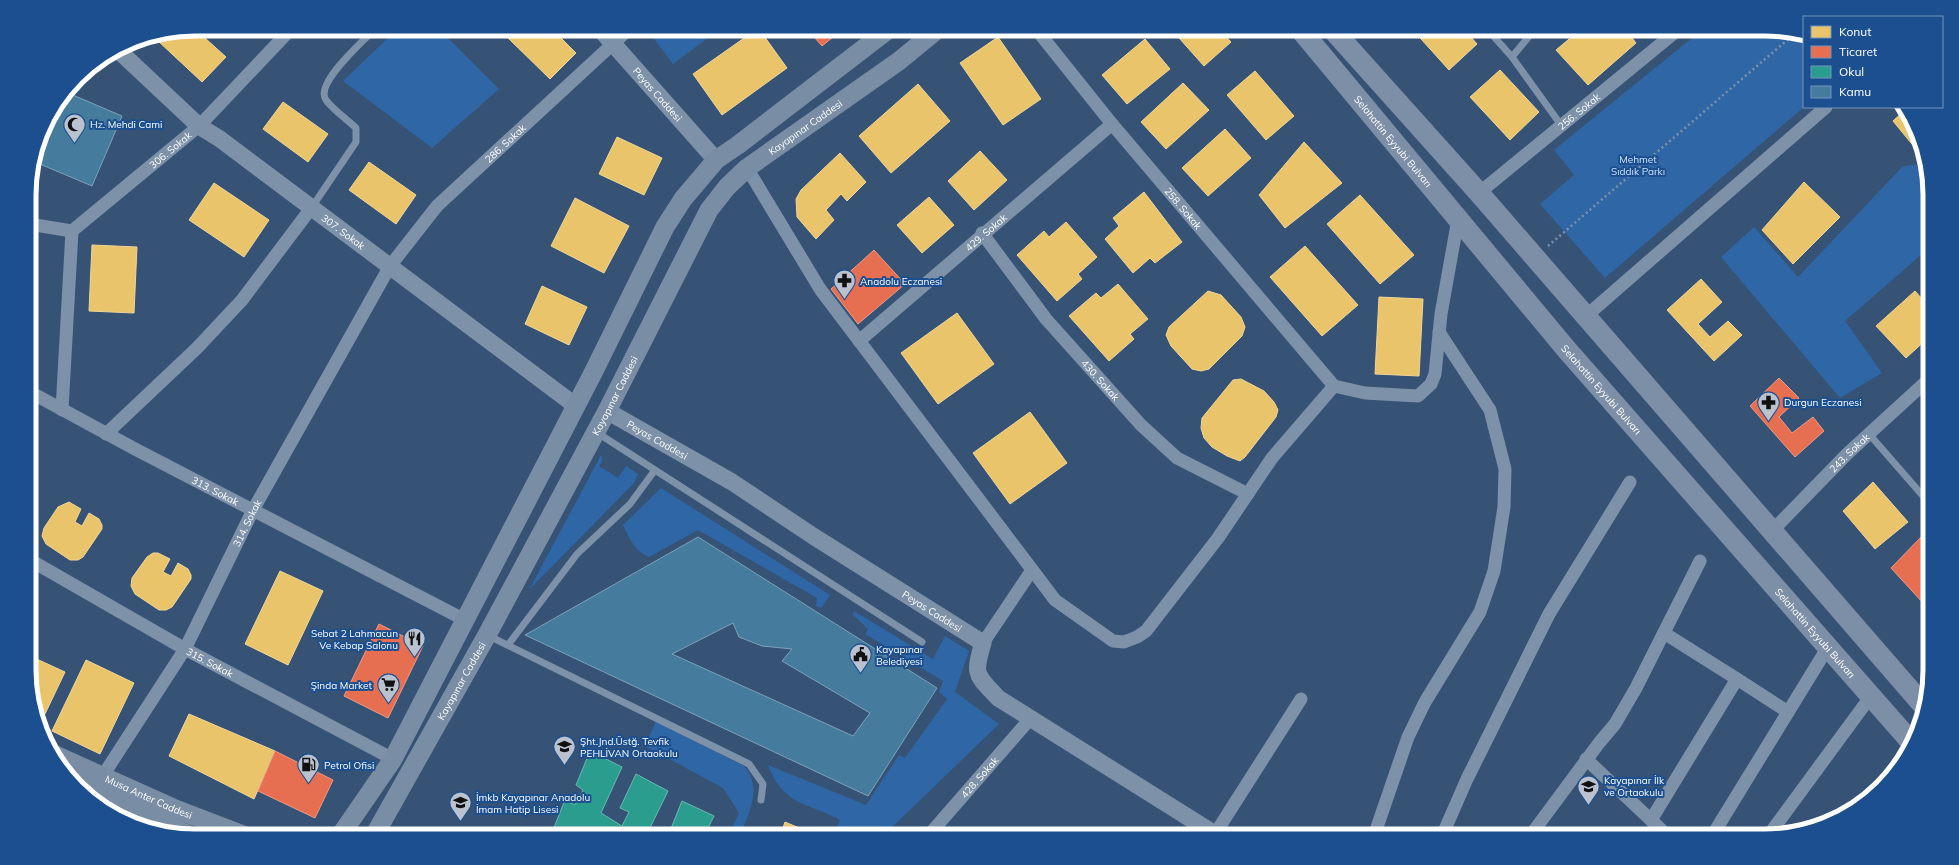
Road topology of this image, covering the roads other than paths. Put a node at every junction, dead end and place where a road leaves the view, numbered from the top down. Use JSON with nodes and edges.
{"nodes":[{"id":1,"x":284,"y":36,"type":"edge"},
{"id":2,"x":368,"y":36,"type":"edge"},
{"id":3,"x":606,"y":36,"type":"edge"},
{"id":4,"x":622,"y":36,"type":"edge"},
{"id":5,"x":880,"y":36,"type":"edge"},
{"id":6,"x":929,"y":36,"type":"edge"},
{"id":7,"x":1042,"y":36,"type":"edge"},
{"id":8,"x":1306,"y":36,"type":"edge"},
{"id":9,"x":1338,"y":36,"type":"edge"},
{"id":10,"x":1493,"y":36,"type":"edge"},
{"id":11,"x":1529,"y":36,"type":"edge"},
{"id":12,"x":1670,"y":36,"type":"edge"},
{"id":13,"x":613,"y":44,"type":"junction"},
{"id":14,"x":122,"y":53,"type":"edge"},
{"id":15,"x":1512,"y":57,"type":"junction"},
{"id":16,"x":1825,"y":108,"type":"edge"},
{"id":17,"x":1112,"y":124,"type":"junction"},
{"id":18,"x":1562,"y":125,"type":"junction"},
{"id":19,"x":199,"y":126,"type":"junction"},
{"id":20,"x":716,"y":160,"type":"junction"},
{"id":21,"x":747,"y":168,"type":"junction"},
{"id":22,"x":1479,"y":193,"type":"junction"},
{"id":23,"x":312,"y":207,"type":"junction"},
{"id":24,"x":1458,"y":219,"type":"junction"},
{"id":25,"x":36,"y":225,"type":"edge"},
{"id":26,"x":72,"y":231,"type":"junction"},
{"id":27,"x":982,"y":233,"type":"junction"},
{"id":28,"x":390,"y":266,"type":"junction"},
{"id":29,"x":1585,"y":317,"type":"junction"},
{"id":30,"x":1439,"y":332,"type":"junction"},
{"id":31,"x":859,"y":341,"type":"junction"},
{"id":32,"x":1334,"y":386,"type":"junction"},
{"id":33,"x":1923,"y":388,"type":"edge"},
{"id":34,"x":36,"y":395,"type":"edge"},
{"id":35,"x":576,"y":406,"type":"junction"},
{"id":36,"x":62,"y":410,"type":"junction"},
{"id":37,"x":607,"y":411,"type":"junction"},
{"id":38,"x":596,"y":432,"type":"junction"},
{"id":39,"x":106,"y":434,"type":"junction"},
{"id":40,"x":1869,"y":434,"type":"junction"},
{"id":41,"x":655,"y":470,"type":"junction"},
{"id":42,"x":1630,"y":482,"type":"dead end"},
{"id":43,"x":1248,"y":494,"type":"junction"},
{"id":44,"x":1923,"y":496,"type":"edge"},
{"id":45,"x":253,"y":510,"type":"junction"},
{"id":46,"x":1772,"y":531,"type":"junction"},
{"id":47,"x":1700,"y":561,"type":"dead end"},
{"id":48,"x":36,"y":563,"type":"edge"},
{"id":49,"x":1032,"y":570,"type":"junction"},
{"id":50,"x":465,"y":620,"type":"junction"},
{"id":51,"x":1664,"y":633,"type":"junction"},
{"id":52,"x":487,"y":635,"type":"junction"},
{"id":53,"x":922,"y":642,"type":"dead end"},
{"id":54,"x":983,"y":643,"type":"junction"},
{"id":55,"x":508,"y":645,"type":"junction"},
{"id":56,"x":1828,"y":648,"type":"junction"},
{"id":57,"x":185,"y":649,"type":"junction"},
{"id":58,"x":1737,"y":679,"type":"junction"},
{"id":59,"x":1871,"y":696,"type":"junction"},
{"id":60,"x":1301,"y":699,"type":"dead end"},
{"id":61,"x":1920,"y":701,"type":"edge"},
{"id":62,"x":1788,"y":712,"type":"junction"},
{"id":63,"x":1030,"y":719,"type":"junction"},
{"id":64,"x":1908,"y":738,"type":"edge"},
{"id":65,"x":63,"y":759,"type":"edge"},
{"id":66,"x":393,"y":759,"type":"junction"},
{"id":67,"x":1586,"y":759,"type":"junction"},
{"id":68,"x":102,"y":777,"type":"junction"},
{"id":69,"x":93,"y":792,"type":"edge"},
{"id":70,"x":761,"y":800,"type":"dead end"},
{"id":71,"x":1651,"y":820,"type":"junction"},
{"id":72,"x":148,"y":822,"type":"edge"},
{"id":73,"x":228,"y":829,"type":"edge"},
{"id":74,"x":345,"y":829,"type":"edge"},
{"id":75,"x":378,"y":829,"type":"edge"},
{"id":76,"x":934,"y":829,"type":"edge"},
{"id":77,"x":1206,"y":829,"type":"edge"},
{"id":78,"x":1220,"y":829,"type":"edge"},
{"id":79,"x":1376,"y":829,"type":"edge"},
{"id":80,"x":1445,"y":829,"type":"edge"},
{"id":81,"x":1535,"y":829,"type":"edge"},
{"id":82,"x":1661,"y":829,"type":"edge"},
{"id":83,"x":1716,"y":829,"type":"edge"},
{"id":84,"x":1773,"y":829,"type":"edge"}],
"edges":[{"from":1,"to":19,"type":"street","name":"306. Sokak"},
{"from":2,"to":23,"type":"lane"},
{"from":3,"to":13,"type":"street","name":"Peyas Caddesi"},
{"from":4,"to":13,"type":"street","name":"286. Sokak"},
{"from":5,"to":20,"type":"main road"},
{"from":6,"to":21,"type":"main road","name":"Kayapınar Caddesi"},
{"from":7,"to":17,"type":"street","name":"258. Sokak"},
{"from":8,"to":24,"type":"main road","name":"Selahattin Eyyubi Bulvarı"},
{"from":9,"to":22,"type":"main road"},
{"from":10,"to":15,"type":"lane"},
{"from":11,"to":15,"type":"lane"},
{"from":12,"to":18,"type":"street","name":"256. Sokak"},
{"from":13,"to":20,"type":"street","name":"Peyas Caddesi"},
{"from":13,"to":28,"type":"street","name":"286. Sokak"},
{"from":14,"to":19,"type":"street","name":"307. Sokak"},
{"from":15,"to":18,"type":"lane"},
{"from":16,"to":29,"type":"street"},
{"from":17,"to":27,"type":"street","name":"429. Sokak"},
{"from":17,"to":32,"type":"street","name":"258. Sokak"},
{"from":18,"to":22,"type":"street","name":"256. Sokak"},
{"from":19,"to":23,"type":"street","name":"307. Sokak"},
{"from":19,"to":26,"type":"street","name":"306. Sokak"},
{"from":20,"to":35,"type":"main road"},
{"from":21,"to":31,"type":"street"},
{"from":21,"to":37,"type":"main road","name":"Kayapınar Caddesi"},
{"from":22,"to":29,"type":"main road"},
{"from":23,"to":28,"type":"street","name":"307. Sokak"},
{"from":23,"to":39,"type":"street"},
{"from":24,"to":30,"type":"street"},
{"from":24,"to":56,"type":"main road","name":"Selahattin Eyyubi Bulvarı"},
{"from":25,"to":26,"type":"street"},
{"from":26,"to":36,"type":"street"},
{"from":27,"to":31,"type":"street","name":"429. Sokak"},
{"from":27,"to":43,"type":"street","name":"430. Sokak"},
{"from":28,"to":35,"type":"street","name":"307. Sokak"},
{"from":28,"to":45,"type":"street","name":"314. Sokak"},
{"from":29,"to":46,"type":"main road"},
{"from":30,"to":32,"type":"street"},
{"from":30,"to":79,"type":"street"},
{"from":31,"to":49,"type":"street"},
{"from":32,"to":43,"type":"street"},
{"from":33,"to":40,"type":"street","name":"243. Sokak"},
{"from":34,"to":36,"type":"street","name":"313. Sokak"},
{"from":35,"to":50,"type":"main road"},
{"from":36,"to":39,"type":"street","name":"313. Sokak"},
{"from":37,"to":38,"type":"main road","name":"Kayapınar Caddesi"},
{"from":37,"to":54,"type":"street","name":"Peyas Caddesi"},
{"from":38,"to":41,"type":"lane"},
{"from":38,"to":52,"type":"main road","name":"Kayapınar Caddesi"},
{"from":39,"to":45,"type":"street","name":"313. Sokak"},
{"from":40,"to":44,"type":"lane"},
{"from":40,"to":46,"type":"street","name":"243. Sokak"},
{"from":41,"to":53,"type":"lane"},
{"from":41,"to":55,"type":"lane"},
{"from":42,"to":80,"type":"street"},
{"from":43,"to":49,"type":"street"},
{"from":45,"to":50,"type":"street","name":"313. Sokak"},
{"from":45,"to":57,"type":"street","name":"314. Sokak"},
{"from":46,"to":61,"type":"main road"},
{"from":47,"to":51,"type":"street"},
{"from":48,"to":57,"type":"street","name":"315. Sokak"},
{"from":49,"to":54,"type":"street"},
{"from":50,"to":66,"type":"main road"},
{"from":51,"to":58,"type":"street"},
{"from":51,"to":67,"type":"street"},
{"from":52,"to":55,"type":"lane"},
{"from":52,"to":75,"type":"main road","name":"Kayapınar Caddesi"},
{"from":54,"to":63,"type":"street"},
{"from":55,"to":70,"type":"lane"},
{"from":56,"to":59,"type":"main road","name":"Selahattin Eyyubi Bulvarı"},
{"from":56,"to":62,"type":"street"},
{"from":57,"to":66,"type":"street","name":"315. Sokak"},
{"from":57,"to":68,"type":"street","name":"314. Sokak"},
{"from":58,"to":62,"type":"street"},
{"from":58,"to":71,"type":"street"},
{"from":59,"to":64,"type":"main road","name":"Selahattin Eyyubi Bulvarı"},
{"from":59,"to":84,"type":"street"},
{"from":60,"to":78,"type":"street"},
{"from":62,"to":83,"type":"street"},
{"from":63,"to":76,"type":"street","name":"428. Sokak"},
{"from":63,"to":77,"type":"street"},
{"from":65,"to":68,"type":"main road","name":"Musa Anter Caddesi"},
{"from":66,"to":74,"type":"main road"},
{"from":67,"to":71,"type":"street"},
{"from":67,"to":81,"type":"street"},
{"from":68,"to":73,"type":"main road","name":"Musa Anter Caddesi"},
{"from":69,"to":72,"type":"main road","name":"Musa Anter Caddesi"},
{"from":71,"to":82,"type":"street"}]}
